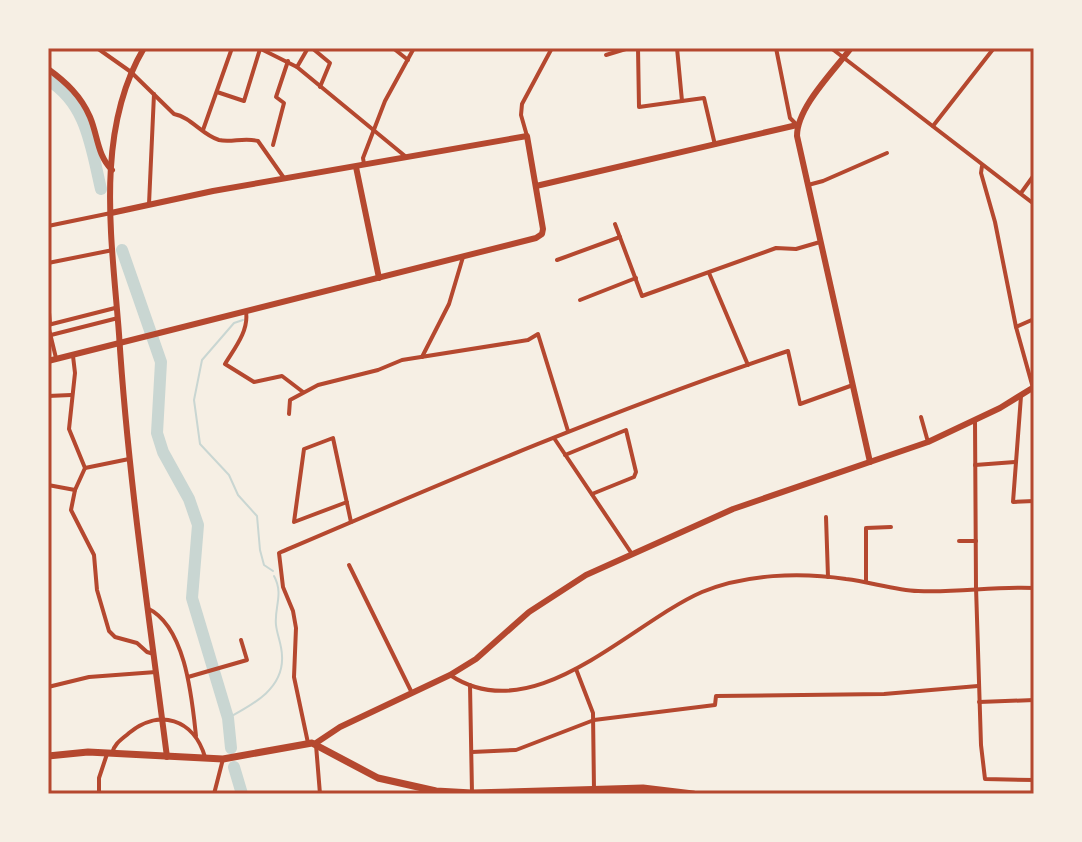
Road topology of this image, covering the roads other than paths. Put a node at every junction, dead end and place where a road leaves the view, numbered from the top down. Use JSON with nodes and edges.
{"nodes":[{"id":1,"x":97,"y":48,"type":"edge"},
{"id":2,"x":144,"y":48,"type":"edge"},
{"id":3,"x":232,"y":48,"type":"edge"},
{"id":4,"x":259,"y":48,"type":"edge"},
{"id":5,"x":310,"y":48,"type":"edge"},
{"id":6,"x":393,"y":48,"type":"edge"},
{"id":7,"x":414,"y":48,"type":"edge"},
{"id":8,"x":552,"y":48,"type":"edge"},
{"id":9,"x":629,"y":48,"type":"edge"},
{"id":10,"x":638,"y":48,"type":"edge"},
{"id":11,"x":677,"y":48,"type":"edge"},
{"id":12,"x":776,"y":48,"type":"edge"},
{"id":13,"x":831,"y":48,"type":"edge"},
{"id":14,"x":851,"y":48,"type":"edge"},
{"id":15,"x":994,"y":48,"type":"edge"},
{"id":16,"x":606,"y":55,"type":"dead end"},
{"id":17,"x":843,"y":58,"type":"junction"},
{"id":18,"x":408,"y":60,"type":"junction"},
{"id":19,"x":288,"y":61,"type":"junction"},
{"id":20,"x":297,"y":67,"type":"junction"},
{"id":21,"x":48,"y":69,"type":"edge"},
{"id":22,"x":131,"y":72,"type":"junction"},
{"id":23,"x":320,"y":87,"type":"junction"},
{"id":24,"x":217,"y":92,"type":"junction"},
{"id":25,"x":154,"y":94,"type":"junction"},
{"id":26,"x":682,"y":101,"type":"junction"},
{"id":27,"x":797,"y":125,"type":"junction"},
{"id":28,"x":933,"y":126,"type":"junction"},
{"id":29,"x":203,"y":130,"type":"junction"},
{"id":30,"x":375,"y":130,"type":"junction"},
{"id":31,"x":527,"y":136,"type":"junction"},
{"id":32,"x":273,"y":145,"type":"dead end"},
{"id":33,"x":715,"y":145,"type":"junction"},
{"id":34,"x":887,"y":153,"type":"dead end"},
{"id":35,"x":406,"y":158,"type":"junction"},
{"id":36,"x":982,"y":166,"type":"junction"},
{"id":37,"x":360,"y":167,"type":"junction"},
{"id":38,"x":112,"y":170,"type":"junction"},
{"id":39,"x":1034,"y":175,"type":"edge"},
{"id":40,"x":285,"y":180,"type":"junction"},
{"id":41,"x":808,"y":185,"type":"junction"},
{"id":42,"x":536,"y":186,"type":"junction"},
{"id":43,"x":1020,"y":193,"type":"junction"},
{"id":44,"x":1034,"y":204,"type":"edge"},
{"id":45,"x":149,"y":205,"type":"junction"},
{"id":46,"x":111,"y":213,"type":"junction"},
{"id":47,"x":615,"y":224,"type":"dead end"},
{"id":48,"x":48,"y":226,"type":"edge"},
{"id":49,"x":620,"y":237,"type":"junction"},
{"id":50,"x":820,"y":242,"type":"junction"},
{"id":51,"x":113,"y":250,"type":"junction"},
{"id":52,"x":463,"y":257,"type":"junction"},
{"id":53,"x":557,"y":260,"type":"dead end"},
{"id":54,"x":48,"y":263,"type":"edge"},
{"id":55,"x":709,"y":273,"type":"junction"},
{"id":56,"x":379,"y":278,"type":"junction"},
{"id":57,"x":636,"y":278,"type":"junction"},
{"id":58,"x":580,"y":300,"type":"dead end"},
{"id":59,"x":48,"y":301,"type":"edge"},
{"id":60,"x":117,"y":308,"type":"junction"},
{"id":61,"x":246,"y":312,"type":"junction"},
{"id":62,"x":118,"y":318,"type":"junction"},
{"id":63,"x":1034,"y":319,"type":"edge"},
{"id":64,"x":49,"y":325,"type":"edge"},
{"id":65,"x":1016,"y":327,"type":"junction"},
{"id":66,"x":51,"y":335,"type":"junction"},
{"id":67,"x":119,"y":344,"type":"junction"},
{"id":68,"x":73,"y":356,"type":"junction"},
{"id":69,"x":422,"y":357,"type":"junction"},
{"id":70,"x":56,"y":359,"type":"junction"},
{"id":71,"x":48,"y":361,"type":"edge"},
{"id":72,"x":748,"y":365,"type":"junction"},
{"id":73,"x":853,"y":385,"type":"junction"},
{"id":74,"x":1033,"y":388,"type":"edge"},
{"id":75,"x":303,"y":392,"type":"junction"},
{"id":76,"x":71,"y":395,"type":"junction"},
{"id":77,"x":48,"y":396,"type":"edge"},
{"id":78,"x":1021,"y":396,"type":"junction"},
{"id":79,"x":289,"y":414,"type":"dead end"},
{"id":80,"x":921,"y":417,"type":"dead end"},
{"id":81,"x":975,"y":420,"type":"junction"},
{"id":82,"x":568,"y":431,"type":"junction"},
{"id":83,"x":554,"y":438,"type":"junction"},
{"id":84,"x":928,"y":442,"type":"junction"},
{"id":85,"x":565,"y":455,"type":"junction"},
{"id":86,"x":129,"y":459,"type":"junction"},
{"id":87,"x":870,"y":462,"type":"junction"},
{"id":88,"x":1015,"y":462,"type":"junction"},
{"id":89,"x":975,"y":465,"type":"junction"},
{"id":90,"x":85,"y":468,"type":"junction"},
{"id":91,"x":48,"y":485,"type":"edge"},
{"id":92,"x":75,"y":490,"type":"junction"},
{"id":93,"x":592,"y":494,"type":"junction"},
{"id":94,"x":1034,"y":501,"type":"edge"},
{"id":95,"x":347,"y":502,"type":"junction"},
{"id":96,"x":826,"y":517,"type":"dead end"},
{"id":97,"x":351,"y":522,"type":"junction"},
{"id":98,"x":891,"y":527,"type":"dead end"},
{"id":99,"x":959,"y":541,"type":"dead end"},
{"id":100,"x":976,"y":541,"type":"junction"},
{"id":101,"x":632,"y":554,"type":"junction"},
{"id":102,"x":349,"y":565,"type":"dead end"},
{"id":103,"x":828,"y":577,"type":"junction"},
{"id":104,"x":866,"y":582,"type":"junction"},
{"id":105,"x":976,"y":587,"type":"junction"},
{"id":106,"x":1034,"y":588,"type":"edge"},
{"id":107,"x":147,"y":608,"type":"junction"},
{"id":108,"x":241,"y":640,"type":"dead end"},
{"id":109,"x":154,"y":654,"type":"junction"},
{"id":110,"x":576,"y":669,"type":"junction"},
{"id":111,"x":156,"y":672,"type":"junction"},
{"id":112,"x":450,"y":675,"type":"junction"},
{"id":113,"x":188,"y":677,"type":"junction"},
{"id":114,"x":470,"y":685,"type":"junction"},
{"id":115,"x":978,"y":686,"type":"junction"},
{"id":116,"x":48,"y":687,"type":"edge"},
{"id":117,"x":412,"y":693,"type":"junction"},
{"id":118,"x":1034,"y":700,"type":"edge"},
{"id":119,"x":979,"y":702,"type":"junction"},
{"id":120,"x":162,"y":719,"type":"junction"},
{"id":121,"x":594,"y":720,"type":"junction"},
{"id":122,"x":196,"y":736,"type":"junction"},
{"id":123,"x":312,"y":743,"type":"junction"},
{"id":124,"x":472,"y":752,"type":"junction"},
{"id":125,"x":110,"y":753,"type":"junction"},
{"id":126,"x":48,"y":756,"type":"edge"},
{"id":127,"x":167,"y":757,"type":"junction"},
{"id":128,"x":206,"y":759,"type":"junction"},
{"id":129,"x":223,"y":759,"type":"junction"},
{"id":130,"x":1034,"y":780,"type":"edge"},
{"id":131,"x":594,"y":790,"type":"junction"},
{"id":132,"x":629,"y":791,"type":"edge"},
{"id":133,"x":672,"y":792,"type":"edge"},
{"id":134,"x":472,"y":793,"type":"edge"},
{"id":135,"x":99,"y":794,"type":"edge"},
{"id":136,"x":214,"y":794,"type":"edge"},
{"id":137,"x":320,"y":794,"type":"edge"},
{"id":138,"x":452,"y":794,"type":"edge"},
{"id":139,"x":693,"y":794,"type":"edge"}],
"edges":[{"from":1,"to":22,"type":"street"},
{"from":2,"to":22,"type":"street"},
{"from":3,"to":24,"type":"street"},
{"from":4,"to":19,"type":"street"},
{"from":4,"to":24,"type":"street"},
{"from":5,"to":20,"type":"street"},
{"from":5,"to":23,"type":"street"},
{"from":6,"to":18,"type":"street"},
{"from":7,"to":18,"type":"street"},
{"from":8,"to":31,"type":"street"},
{"from":9,"to":16,"type":"street"},
{"from":10,"to":26,"type":"street"},
{"from":11,"to":26,"type":"street"},
{"from":12,"to":27,"type":"street"},
{"from":13,"to":17,"type":"street"},
{"from":14,"to":17,"type":"street"},
{"from":15,"to":28,"type":"street"},
{"from":17,"to":27,"type":"street"},
{"from":17,"to":28,"type":"street"},
{"from":18,"to":30,"type":"street"},
{"from":19,"to":20,"type":"street"},
{"from":19,"to":32,"type":"street"},
{"from":20,"to":23,"type":"street"},
{"from":21,"to":38,"type":"street"},
{"from":22,"to":25,"type":"street"},
{"from":22,"to":38,"type":"street"},
{"from":23,"to":30,"type":"street"},
{"from":24,"to":29,"type":"street"},
{"from":25,"to":29,"type":"street"},
{"from":25,"to":45,"type":"street"},
{"from":26,"to":33,"type":"street"},
{"from":27,"to":33,"type":"street"},
{"from":27,"to":41,"type":"street"},
{"from":28,"to":36,"type":"street"},
{"from":29,"to":40,"type":"street"},
{"from":30,"to":35,"type":"street"},
{"from":30,"to":37,"type":"street"},
{"from":31,"to":35,"type":"street"},
{"from":31,"to":42,"type":"street"},
{"from":33,"to":42,"type":"street"},
{"from":34,"to":41,"type":"street"},
{"from":35,"to":37,"type":"street"},
{"from":36,"to":43,"type":"street"},
{"from":36,"to":65,"type":"street"},
{"from":37,"to":40,"type":"street"},
{"from":37,"to":56,"type":"street"},
{"from":38,"to":46,"type":"street"},
{"from":39,"to":43,"type":"street"},
{"from":40,"to":45,"type":"street"},
{"from":41,"to":50,"type":"street"},
{"from":42,"to":52,"type":"street"},
{"from":43,"to":44,"type":"street"},
{"from":45,"to":46,"type":"street"},
{"from":46,"to":48,"type":"street"},
{"from":46,"to":51,"type":"street"},
{"from":47,"to":49,"type":"street"},
{"from":49,"to":53,"type":"street"},
{"from":49,"to":57,"type":"street"},
{"from":50,"to":55,"type":"street"},
{"from":50,"to":73,"type":"street"},
{"from":51,"to":54,"type":"street"},
{"from":51,"to":60,"type":"street"},
{"from":52,"to":56,"type":"street"},
{"from":52,"to":69,"type":"street"},
{"from":55,"to":57,"type":"street"},
{"from":55,"to":72,"type":"street"},
{"from":56,"to":61,"type":"street"},
{"from":57,"to":58,"type":"street"},
{"from":59,"to":64,"type":"street"},
{"from":60,"to":62,"type":"street"},
{"from":60,"to":64,"type":"street"},
{"from":61,"to":67,"type":"street"},
{"from":61,"to":75,"type":"street"},
{"from":62,"to":66,"type":"street"},
{"from":62,"to":67,"type":"street"},
{"from":63,"to":65,"type":"street"},
{"from":64,"to":66,"type":"street"},
{"from":65,"to":74,"type":"street"},
{"from":66,"to":70,"type":"street"},
{"from":67,"to":68,"type":"street"},
{"from":67,"to":86,"type":"street"},
{"from":68,"to":70,"type":"street"},
{"from":68,"to":76,"type":"street"},
{"from":69,"to":75,"type":"street"},
{"from":69,"to":82,"type":"street"},
{"from":70,"to":71,"type":"street"},
{"from":72,"to":73,"type":"street"},
{"from":72,"to":82,"type":"street"},
{"from":73,"to":87,"type":"street"},
{"from":74,"to":78,"type":"street"},
{"from":75,"to":79,"type":"street"},
{"from":76,"to":77,"type":"street"},
{"from":76,"to":90,"type":"street"},
{"from":78,"to":81,"type":"street"},
{"from":78,"to":88,"type":"street"},
{"from":80,"to":84,"type":"street"},
{"from":81,"to":84,"type":"street"},
{"from":81,"to":89,"type":"street"},
{"from":82,"to":83,"type":"street"},
{"from":83,"to":85,"type":"street"},
{"from":83,"to":97,"type":"street"},
{"from":84,"to":87,"type":"street"},
{"from":85,"to":93,"type":"street"},
{"from":85,"to":93,"type":"street"},
{"from":86,"to":90,"type":"street"},
{"from":86,"to":107,"type":"street"},
{"from":87,"to":101,"type":"street"},
{"from":88,"to":89,"type":"street"},
{"from":88,"to":94,"type":"street"},
{"from":89,"to":100,"type":"street"},
{"from":90,"to":92,"type":"street"},
{"from":91,"to":92,"type":"street"},
{"from":92,"to":109,"type":"street"},
{"from":93,"to":101,"type":"street"},
{"from":95,"to":95,"type":"street"},
{"from":95,"to":97,"type":"street"},
{"from":96,"to":103,"type":"street"},
{"from":97,"to":123,"type":"street"},
{"from":98,"to":104,"type":"street"},
{"from":99,"to":100,"type":"street"},
{"from":100,"to":105,"type":"street"},
{"from":101,"to":112,"type":"street"},
{"from":102,"to":117,"type":"street"},
{"from":103,"to":104,"type":"street"},
{"from":103,"to":110,"type":"street"},
{"from":104,"to":105,"type":"street"},
{"from":105,"to":106,"type":"street"},
{"from":105,"to":115,"type":"street"},
{"from":107,"to":109,"type":"street"},
{"from":107,"to":113,"type":"street"},
{"from":108,"to":113,"type":"street"},
{"from":109,"to":111,"type":"street"},
{"from":110,"to":114,"type":"street"},
{"from":110,"to":121,"type":"street"},
{"from":111,"to":116,"type":"street"},
{"from":111,"to":120,"type":"street"},
{"from":112,"to":114,"type":"street"},
{"from":112,"to":117,"type":"street"},
{"from":113,"to":122,"type":"street"},
{"from":114,"to":124,"type":"street"},
{"from":115,"to":119,"type":"street"},
{"from":115,"to":121,"type":"street"},
{"from":117,"to":123,"type":"street"},
{"from":118,"to":119,"type":"street"},
{"from":119,"to":130,"type":"street"},
{"from":120,"to":122,"type":"street"},
{"from":120,"to":125,"type":"street"},
{"from":120,"to":127,"type":"street"},
{"from":121,"to":124,"type":"street"},
{"from":121,"to":131,"type":"street"},
{"from":122,"to":128,"type":"street"},
{"from":123,"to":129,"type":"highway"},
{"from":123,"to":137,"type":"street"},
{"from":123,"to":138,"type":"highway"},
{"from":124,"to":134,"type":"street"},
{"from":125,"to":126,"type":"highway"},
{"from":125,"to":127,"type":"highway"},
{"from":125,"to":135,"type":"street"},
{"from":127,"to":128,"type":"highway"},
{"from":128,"to":129,"type":"highway"},
{"from":129,"to":136,"type":"street"},
{"from":131,"to":132,"type":"highway"},
{"from":131,"to":134,"type":"highway"},
{"from":132,"to":133,"type":"highway"},
{"from":133,"to":139,"type":"highway"},
{"from":134,"to":138,"type":"highway"}]}
